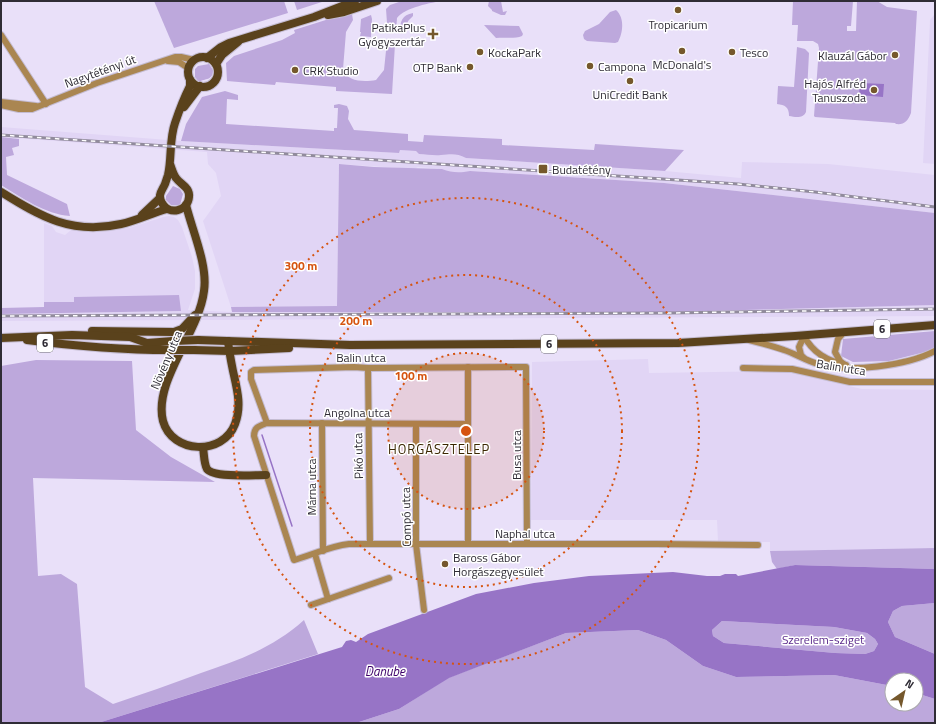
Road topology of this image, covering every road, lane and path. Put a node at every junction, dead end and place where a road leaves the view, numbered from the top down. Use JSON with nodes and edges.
{"nodes":[{"id":1,"x":355,"y":1,"type":"edge"},
{"id":2,"x":377,"y":1,"type":"edge"},
{"id":3,"x":314,"y":17,"type":"junction"},
{"id":4,"x":1,"y":35,"type":"edge"},
{"id":5,"x":241,"y":40,"type":"junction"},
{"id":6,"x":207,"y":58,"type":"junction"},
{"id":7,"x":194,"y":60,"type":"junction"},
{"id":8,"x":162,"y":62,"type":"junction"},
{"id":9,"x":216,"y":64,"type":"junction"},
{"id":10,"x":188,"y":68,"type":"junction"},
{"id":11,"x":190,"y":80,"type":"junction"},
{"id":12,"x":200,"y":86,"type":"junction"},
{"id":13,"x":1,"y":102,"type":"edge"},
{"id":14,"x":46,"y":104,"type":"junction"},
{"id":15,"x":1,"y":105,"type":"edge"},
{"id":16,"x":37,"y":106,"type":"junction"},
{"id":17,"x":178,"y":114,"type":"junction"},
{"id":18,"x":170,"y":164,"type":"junction"},
{"id":19,"x":179,"y":182,"type":"junction"},
{"id":20,"x":165,"y":185,"type":"junction"},
{"id":21,"x":1,"y":192,"type":"edge"},
{"id":22,"x":160,"y":198,"type":"junction"},
{"id":23,"x":186,"y":205,"type":"junction"},
{"id":24,"x":167,"y":209,"type":"junction"},
{"id":25,"x":176,"y":211,"type":"junction"},
{"id":26,"x":138,"y":218,"type":"junction"},
{"id":27,"x":192,"y":229,"type":"junction"},
{"id":28,"x":200,"y":308,"type":"junction"},
{"id":29,"x":935,"y":325,"type":"edge"},
{"id":30,"x":844,"y":332,"type":"junction"},
{"id":31,"x":72,"y":335,"type":"junction"},
{"id":32,"x":804,"y":336,"type":"junction"},
{"id":33,"x":2,"y":338,"type":"edge"},
{"id":34,"x":748,"y":340,"type":"junction"},
{"id":35,"x":228,"y":341,"type":"junction"},
{"id":36,"x":350,"y":345,"type":"junction"},
{"id":37,"x":230,"y":351,"type":"junction"},
{"id":38,"x":935,"y":351,"type":"edge"},
{"id":39,"x":805,"y":359,"type":"junction"},
{"id":40,"x":846,"y":366,"type":"junction"},
{"id":41,"x":526,"y":367,"type":"joint"},
{"id":42,"x":862,"y":367,"type":"junction"},
{"id":43,"x":368,"y":368,"type":"junction"},
{"id":44,"x":468,"y":368,"type":"junction"},
{"id":45,"x":743,"y":368,"type":"dead end"},
{"id":46,"x":935,"y":382,"type":"edge"},
{"id":47,"x":267,"y":423,"type":"junction"},
{"id":48,"x":322,"y":423,"type":"junction"},
{"id":49,"x":369,"y":423,"type":"junction"},
{"id":50,"x":416,"y":424,"type":"junction"},
{"id":51,"x":467,"y":424,"type":"junction"},
{"id":52,"x":204,"y":447,"type":"junction"},
{"id":53,"x":266,"y":475,"type":"junction"},
{"id":54,"x":370,"y":544,"type":"junction"},
{"id":55,"x":416,"y":544,"type":"junction"},
{"id":56,"x":468,"y":544,"type":"junction"},
{"id":57,"x":527,"y":544,"type":"junction"},
{"id":58,"x":758,"y":545,"type":"dead end"},
{"id":59,"x":322,"y":551,"type":"junction"},
{"id":60,"x":315,"y":554,"type":"junction"},
{"id":61,"x":389,"y":578,"type":"dead end"},
{"id":62,"x":328,"y":600,"type":"junction"},
{"id":63,"x":311,"y":605,"type":"dead end"},
{"id":64,"x":424,"y":610,"type":"dead end"}],
"edges":[{"from":1,"to":3,"type":"main road","name":"Nagytétényi út"},
{"from":2,"to":3,"type":"main road","name":"Nagytétényi út"},
{"from":3,"to":5,"type":"main road","name":"Nagytétényi út"},
{"from":4,"to":14,"type":"street"},
{"from":5,"to":6,"type":"main road","name":"Nagytétényi út"},
{"from":5,"to":9,"type":"main road","name":"Nagytétényi út"},
{"from":6,"to":7,"type":"main road","name":"Nagytétényi út"},
{"from":6,"to":9,"type":"main road"},
{"from":7,"to":8,"type":"street","name":"Nagytétényi út"},
{"from":7,"to":10,"type":"main road"},
{"from":8,"to":10,"type":"street","name":"Nagytétényi út"},
{"from":8,"to":14,"type":"street","name":"Nagytétényi út"},
{"from":9,"to":12,"type":"main road"},
{"from":10,"to":11,"type":"main road"},
{"from":11,"to":12,"type":"main road"},
{"from":11,"to":17,"type":"main road","name":"Növény utca"},
{"from":12,"to":17,"type":"main road","name":"Növény utca"},
{"from":13,"to":16,"type":"street"},
{"from":14,"to":16,"type":"street","name":"Nagytétényi út"},
{"from":15,"to":16,"type":"street"},
{"from":17,"to":18,"type":"main road","name":"Növény utca"},
{"from":18,"to":19,"type":"main road","name":"Növény utca"},
{"from":18,"to":20,"type":"main road","name":"Növény utca"},
{"from":19,"to":20,"type":"main road"},
{"from":19,"to":23,"type":"main road","name":"Növény utca"},
{"from":20,"to":22,"type":"main road","name":"Növény utca"},
{"from":21,"to":26,"type":"main road"},
{"from":22,"to":24,"type":"main road"},
{"from":22,"to":26,"type":"main road"},
{"from":23,"to":25,"type":"main road"},
{"from":23,"to":27,"type":"main road","name":"Növény utca"},
{"from":24,"to":25,"type":"main road"},
{"from":24,"to":26,"type":"main road"},
{"from":25,"to":27,"type":"main road","name":"Növény utca"},
{"from":27,"to":28,"type":"main road","name":"Növény utca"},
{"from":28,"to":31,"type":"main road"},
{"from":28,"to":52,"type":"main road","name":"Növény utca"},
{"from":29,"to":30,"type":"main road","number":"6"},
{"from":30,"to":32,"type":"main road","number":"6"},
{"from":30,"to":40,"type":"street"},
{"from":31,"to":33,"type":"main road","number":"6"},
{"from":31,"to":35,"type":"main road","number":"6","bridge":true},
{"from":32,"to":34,"type":"main road","number":"6"},
{"from":32,"to":39,"type":"street"},
{"from":32,"to":40,"type":"street"},
{"from":33,"to":37,"type":"main road","number":"6","bridge":true},
{"from":34,"to":36,"type":"main road","number":"6"},
{"from":34,"to":39,"type":"street"},
{"from":35,"to":36,"type":"main road","number":"6"},
{"from":35,"to":37,"type":"main road"},
{"from":36,"to":37,"type":"main road","number":"6"},
{"from":37,"to":52,"type":"main road"},
{"from":38,"to":42,"type":"street"},
{"from":39,"to":42,"type":"street"},
{"from":40,"to":42,"type":"street"},
{"from":41,"to":44,"type":"street","name":"Balin utca"},
{"from":41,"to":57,"type":"street","name":"Busa utca"},
{"from":43,"to":44,"type":"street","name":"Balin utca"},
{"from":43,"to":47,"type":"street","name":"Balin utca"},
{"from":43,"to":49,"type":"street","name":"Pikó utca"},
{"from":44,"to":51,"type":"street"},
{"from":45,"to":46,"type":"street","name":"Balin utca"},
{"from":47,"to":48,"type":"street","name":"Angolna utca"},
{"from":47,"to":53,"type":"street"},
{"from":48,"to":49,"type":"street","name":"Angolna utca"},
{"from":48,"to":59,"type":"street","name":"Márna utca"},
{"from":49,"to":50,"type":"street","name":"Angolna utca"},
{"from":49,"to":54,"type":"street","name":"Pikó utca"},
{"from":50,"to":51,"type":"street","name":"Angolna utca"},
{"from":50,"to":55,"type":"street","name":"Compó utca"},
{"from":51,"to":56,"type":"street"},
{"from":52,"to":53,"type":"main road"},
{"from":53,"to":60,"type":"street","name":"Naphal utca"},
{"from":54,"to":55,"type":"street","name":"Naphal utca"},
{"from":54,"to":59,"type":"street","name":"Naphal utca"},
{"from":55,"to":56,"type":"street","name":"Naphal utca"},
{"from":55,"to":64,"type":"street","name":"Compó utca"},
{"from":56,"to":57,"type":"street","name":"Naphal utca"},
{"from":57,"to":58,"type":"street","name":"Naphal utca"},
{"from":59,"to":60,"type":"street","name":"Naphal utca"},
{"from":60,"to":62,"type":"street"},
{"from":61,"to":62,"type":"street"},
{"from":62,"to":63,"type":"street"}]}
